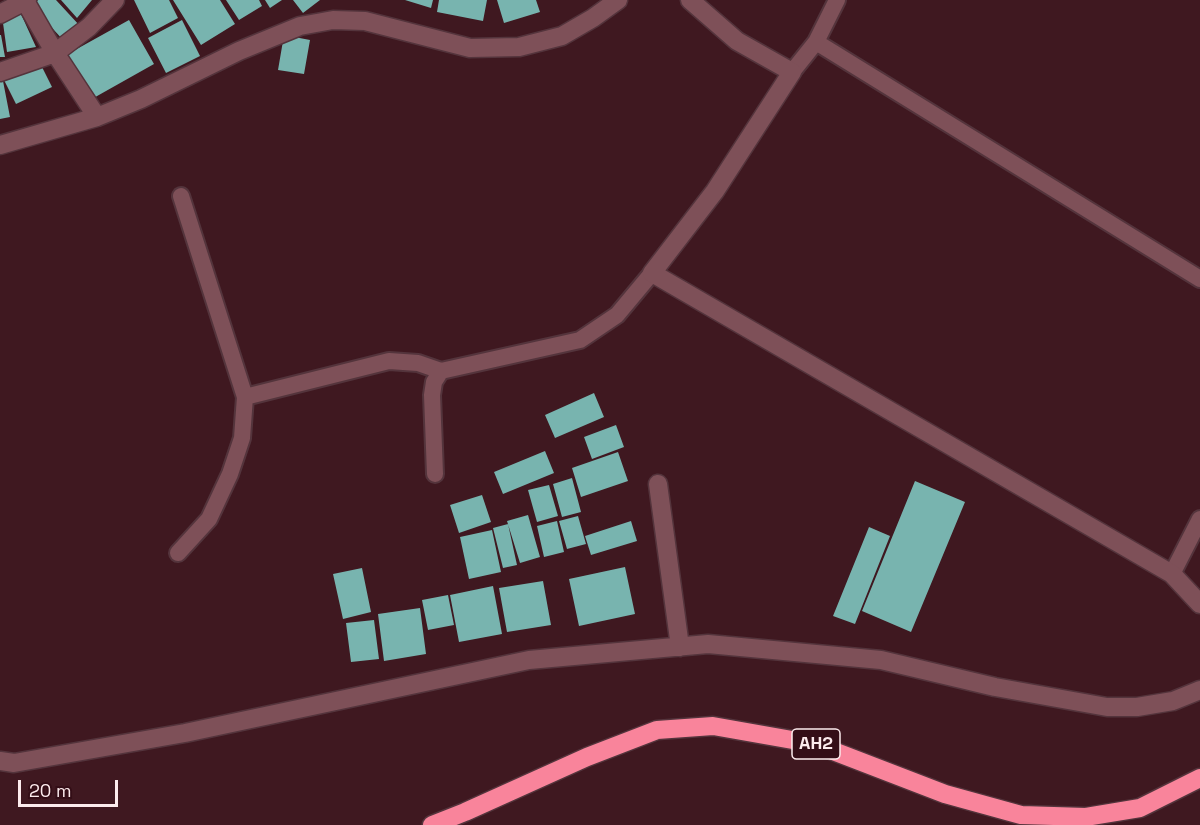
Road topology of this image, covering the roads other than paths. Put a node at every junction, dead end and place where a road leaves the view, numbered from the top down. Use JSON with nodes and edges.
{"nodes":[{"id":1,"x":115,"y":0,"type":"edge"},
{"id":2,"x":618,"y":0,"type":"edge"},
{"id":3,"x":690,"y":0,"type":"edge"},
{"id":4,"x":837,"y":0,"type":"edge"},
{"id":5,"x":26,"y":1,"type":"edge"},
{"id":6,"x":0,"y":14,"type":"edge"},
{"id":7,"x":816,"y":42,"type":"junction"},
{"id":8,"x":55,"y":53,"type":"junction"},
{"id":9,"x":0,"y":72,"type":"edge"},
{"id":10,"x":792,"y":72,"type":"junction"},
{"id":11,"x":97,"y":117,"type":"junction"},
{"id":12,"x":0,"y":145,"type":"edge"},
{"id":13,"x":181,"y":196,"type":"dead end"},
{"id":14,"x":652,"y":273,"type":"junction"},
{"id":15,"x":1200,"y":279,"type":"edge"},
{"id":16,"x":441,"y":371,"type":"junction"},
{"id":17,"x":245,"y":396,"type":"junction"},
{"id":18,"x":435,"y":474,"type":"dead end"},
{"id":19,"x":658,"y":484,"type":"dead end"},
{"id":20,"x":1200,"y":519,"type":"edge"},
{"id":21,"x":178,"y":553,"type":"dead end"},
{"id":22,"x":1172,"y":574,"type":"junction"},
{"id":23,"x":1200,"y":604,"type":"edge"},
{"id":24,"x":680,"y":647,"type":"junction"},
{"id":25,"x":1200,"y":690,"type":"edge"},
{"id":26,"x":0,"y":761,"type":"edge"},
{"id":27,"x":1200,"y":778,"type":"edge"},
{"id":28,"x":432,"y":825,"type":"edge"}],
"edges":[{"from":1,"to":8,"type":"street"},
{"from":2,"to":11,"type":"street"},
{"from":3,"to":10,"type":"street"},
{"from":4,"to":7,"type":"lane"},
{"from":5,"to":6,"type":"street"},
{"from":5,"to":8,"type":"street"},
{"from":7,"to":10,"type":"lane"},
{"from":7,"to":15,"type":"lane"},
{"from":8,"to":9,"type":"street"},
{"from":8,"to":11,"type":"street"},
{"from":10,"to":14,"type":"street"},
{"from":11,"to":12,"type":"street"},
{"from":13,"to":17,"type":"lane"},
{"from":14,"to":16,"type":"lane"},
{"from":14,"to":22,"type":"street"},
{"from":16,"to":17,"type":"lane"},
{"from":16,"to":18,"type":"lane"},
{"from":17,"to":21,"type":"lane"},
{"from":19,"to":24,"type":"street"},
{"from":20,"to":22,"type":"lane"},
{"from":22,"to":23,"type":"street"},
{"from":24,"to":25,"type":"street"},
{"from":24,"to":26,"type":"street"},
{"from":27,"to":28,"type":"highway","number":"AH2"}]}
